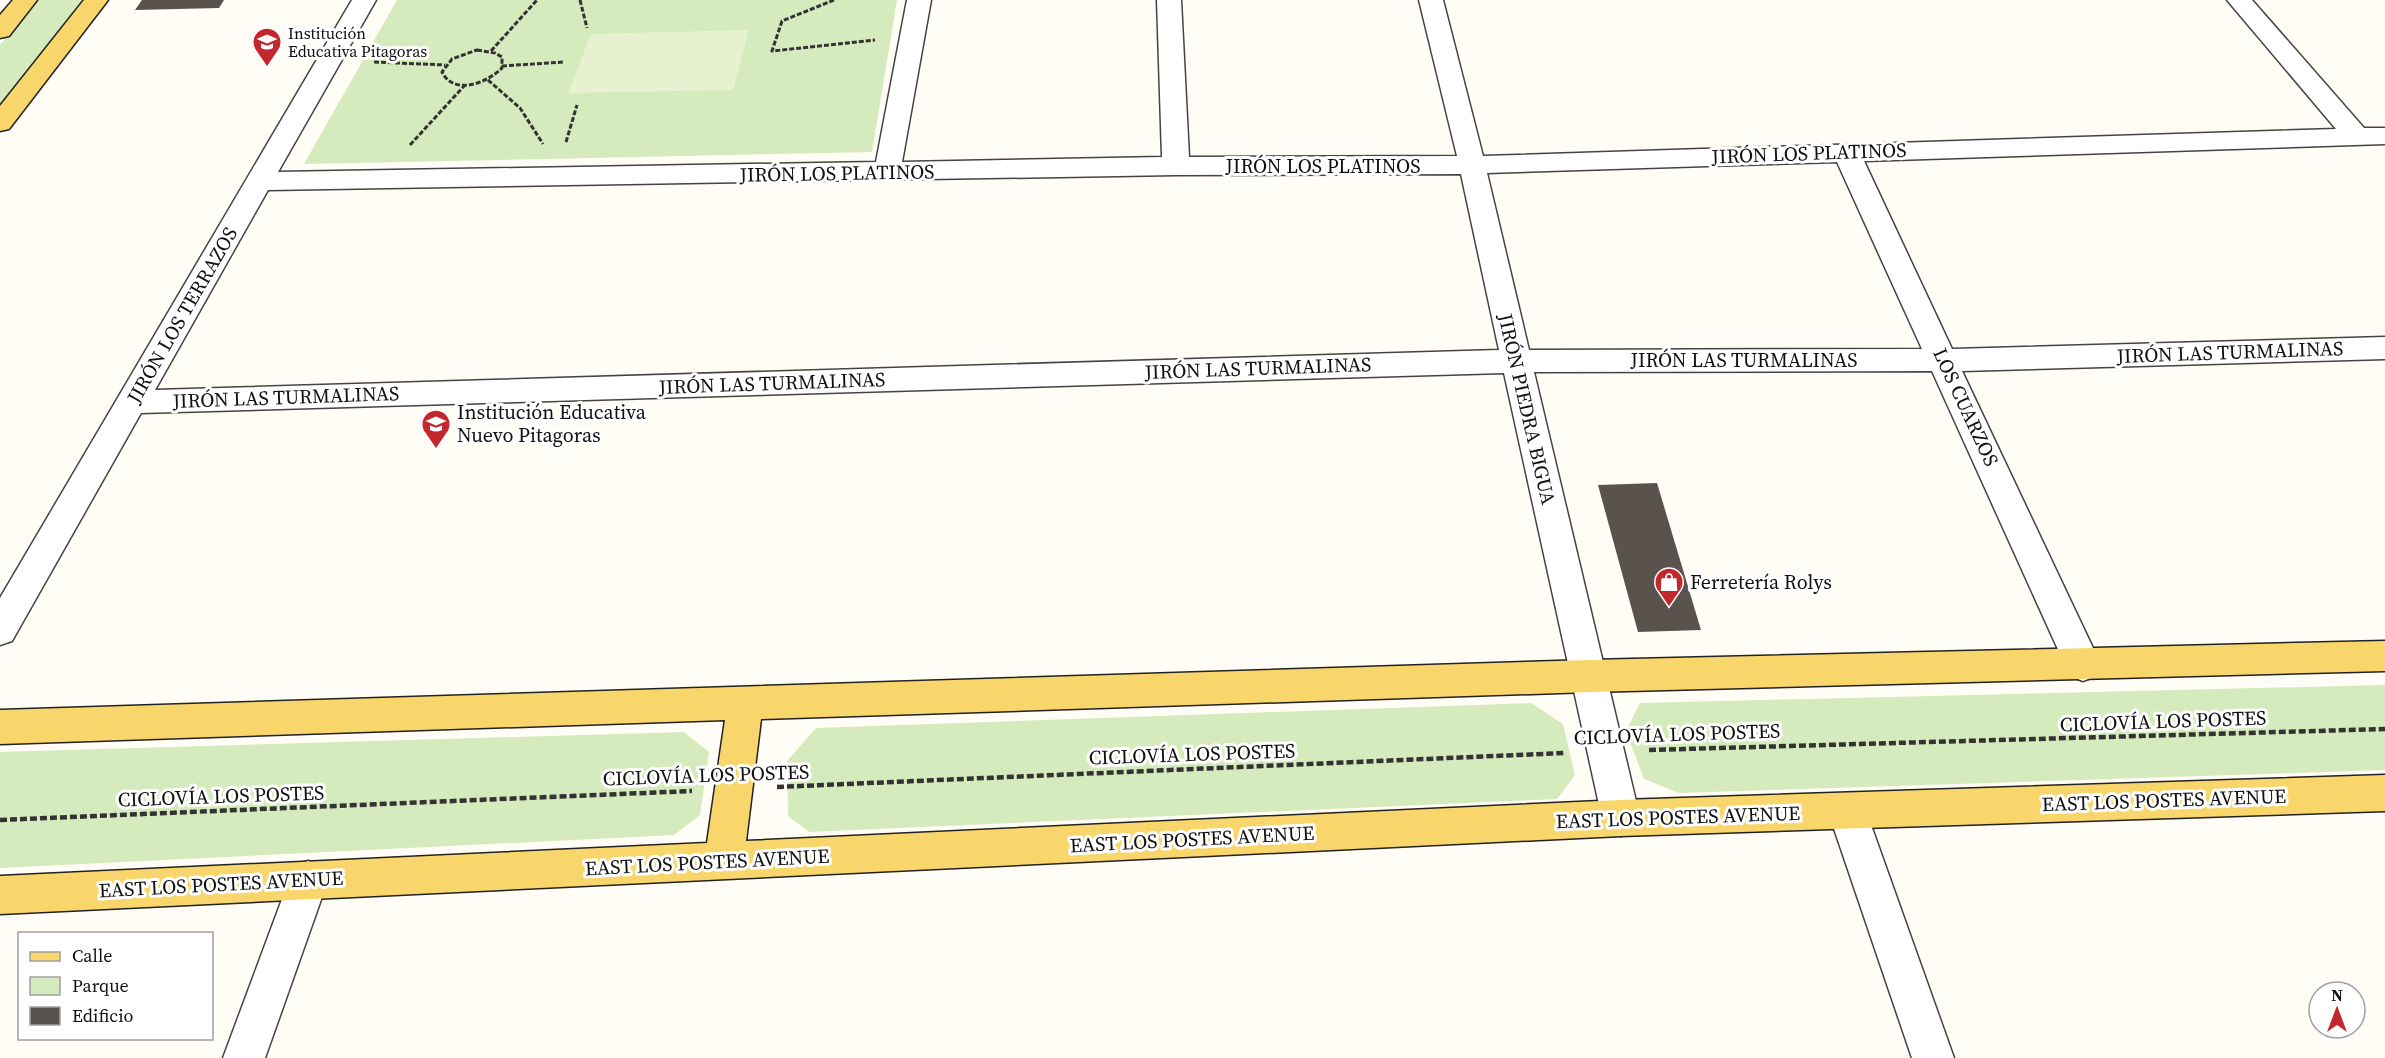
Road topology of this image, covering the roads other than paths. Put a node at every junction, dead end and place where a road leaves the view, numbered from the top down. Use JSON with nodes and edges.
{"nodes":[{"id":1,"x":25,"y":0,"type":"edge"},
{"id":2,"x":96,"y":0,"type":"edge"},
{"id":3,"x":363,"y":0,"type":"edge"},
{"id":4,"x":919,"y":0,"type":"edge"},
{"id":5,"x":1168,"y":0,"type":"edge"},
{"id":6,"x":1431,"y":0,"type":"edge"},
{"id":7,"x":2239,"y":0,"type":"edge"},
{"id":8,"x":0,"y":31,"type":"edge"},
{"id":9,"x":0,"y":123,"type":"edge"},
{"id":10,"x":2356,"y":136,"type":"junction"},
{"id":11,"x":2385,"y":136,"type":"edge"},
{"id":12,"x":1846,"y":152,"type":"junction"},
{"id":13,"x":1472,"y":165,"type":"junction"},
{"id":14,"x":1176,"y":166,"type":"junction"},
{"id":15,"x":887,"y":172,"type":"junction"},
{"id":16,"x":261,"y":181,"type":"junction"},
{"id":17,"x":2385,"y":348,"type":"edge"},
{"id":18,"x":1945,"y":360,"type":"junction"},
{"id":19,"x":1515,"y":361,"type":"junction"},
{"id":20,"x":131,"y":402,"type":"junction"},
{"id":21,"x":0,"y":630,"type":"edge"},
{"id":22,"x":2385,"y":656,"type":"edge"},
{"id":23,"x":2083,"y":664,"type":"junction"},
{"id":24,"x":1590,"y":676,"type":"junction"},
{"id":25,"x":746,"y":705,"type":"junction"},
{"id":26,"x":0,"y":727,"type":"edge"},
{"id":27,"x":2385,"y":793,"type":"edge"},
{"id":28,"x":1847,"y":811,"type":"junction"},
{"id":29,"x":1621,"y":818,"type":"junction"},
{"id":30,"x":724,"y":862,"type":"junction"},
{"id":31,"x":308,"y":880,"type":"junction"},
{"id":32,"x":0,"y":895,"type":"edge"},
{"id":33,"x":243,"y":1058,"type":"edge"},
{"id":34,"x":1933,"y":1058,"type":"edge"}],
"edges":[{"from":1,"to":8,"type":"main road"},
{"from":2,"to":9,"type":"main road"},
{"from":3,"to":16,"type":"street","name":"JIRÓN LOS TERRAZOS"},
{"from":4,"to":15,"type":"street"},
{"from":5,"to":14,"type":"street"},
{"from":6,"to":13,"type":"street","name":"JIRÓN PIEDRA BIGUA"},
{"from":7,"to":10,"type":"street"},
{"from":10,"to":11,"type":"street","name":"JIRÓN LOS PLATINOS"},
{"from":10,"to":12,"type":"street","name":"JIRÓN LOS PLATINOS"},
{"from":12,"to":13,"type":"street","name":"JIRÓN LOS PLATINOS"},
{"from":12,"to":18,"type":"street","name":"LOS CUARZOS"},
{"from":13,"to":14,"type":"street","name":"JIRÓN LOS PLATINOS"},
{"from":13,"to":19,"type":"street","name":"JIRÓN PIEDRA BIGUA"},
{"from":14,"to":15,"type":"street","name":"JIRÓN LOS PLATINOS"},
{"from":15,"to":16,"type":"street","name":"JIRÓN LOS PLATINOS"},
{"from":16,"to":20,"type":"street","name":"JIRÓN LOS TERRAZOS"},
{"from":17,"to":18,"type":"street","name":"JIRÓN LAS TURMALINAS"},
{"from":18,"to":19,"type":"street","name":"JIRÓN LAS TURMALINAS"},
{"from":18,"to":23,"type":"street","name":"LOS CUARZOS"},
{"from":19,"to":20,"type":"street","name":"JIRÓN LAS TURMALINAS"},
{"from":19,"to":24,"type":"street","name":"JIRÓN PIEDRA BIGUA"},
{"from":20,"to":21,"type":"street","name":"JIRÓN LOS TERRAZOS"},
{"from":22,"to":23,"type":"main road"},
{"from":23,"to":24,"type":"main road"},
{"from":24,"to":25,"type":"main road"},
{"from":24,"to":29,"type":"street","name":"JIRÓN PIEDRA BIGUA"},
{"from":25,"to":26,"type":"main road"},
{"from":25,"to":30,"type":"main road"},
{"from":27,"to":28,"type":"main road","name":"EAST LOS POSTES AVENUE"},
{"from":28,"to":29,"type":"main road","name":"EAST LOS POSTES AVENUE"},
{"from":28,"to":34,"type":"street"},
{"from":29,"to":30,"type":"main road","name":"EAST LOS POSTES AVENUE"},
{"from":30,"to":31,"type":"main road","name":"EAST LOS POSTES AVENUE"},
{"from":31,"to":32,"type":"main road","name":"EAST LOS POSTES AVENUE"},
{"from":31,"to":33,"type":"street"}]}
